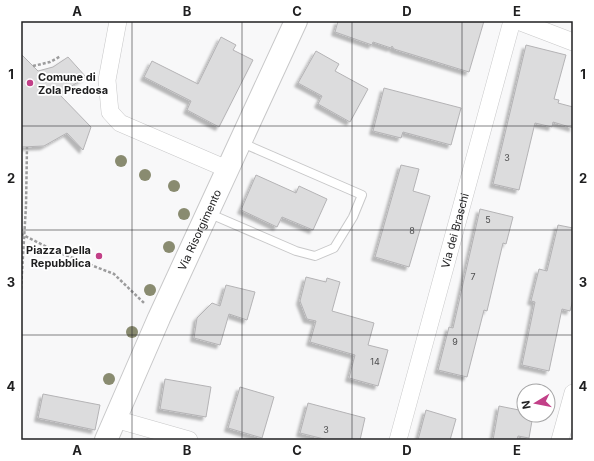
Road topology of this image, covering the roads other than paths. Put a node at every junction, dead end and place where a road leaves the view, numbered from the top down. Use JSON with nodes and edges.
{"nodes":[{"id":1,"x":118,"y":21,"type":"edge"},
{"id":2,"x":296,"y":21,"type":"edge"},
{"id":3,"x":512,"y":21,"type":"edge"},
{"id":4,"x":518,"y":21,"type":"edge"},
{"id":5,"x":573,"y":42,"type":"edge"},
{"id":6,"x":240,"y":142,"type":"junction"},
{"id":7,"x":228,"y":169,"type":"junction"},
{"id":8,"x":207,"y":213,"type":"junction"},
{"id":9,"x":573,"y":393,"type":"edge"},
{"id":10,"x":115,"y":419,"type":"junction"},
{"id":11,"x":106,"y":440,"type":"edge"},
{"id":12,"x":188,"y":440,"type":"edge"},
{"id":13,"x":398,"y":440,"type":"edge"},
{"id":14,"x":560,"y":440,"type":"edge"}],
"edges":[{"from":1,"to":7,"type":"street"},
{"from":2,"to":6,"type":"main road","name":"Via Risorgimento"},
{"from":3,"to":13,"type":"street","name":"Via dei Braschi"},
{"from":4,"to":5,"type":"street"},
{"from":6,"to":7,"type":"main road","name":"Via Risorgimento"},
{"from":6,"to":8,"type":"lane"},
{"from":7,"to":8,"type":"main road","name":"Via Risorgimento"},
{"from":8,"to":10,"type":"main road","name":"Via Risorgimento"},
{"from":9,"to":14,"type":"street"},
{"from":10,"to":11,"type":"main road","name":"Via Risorgimento"},
{"from":10,"to":12,"type":"street"}]}
